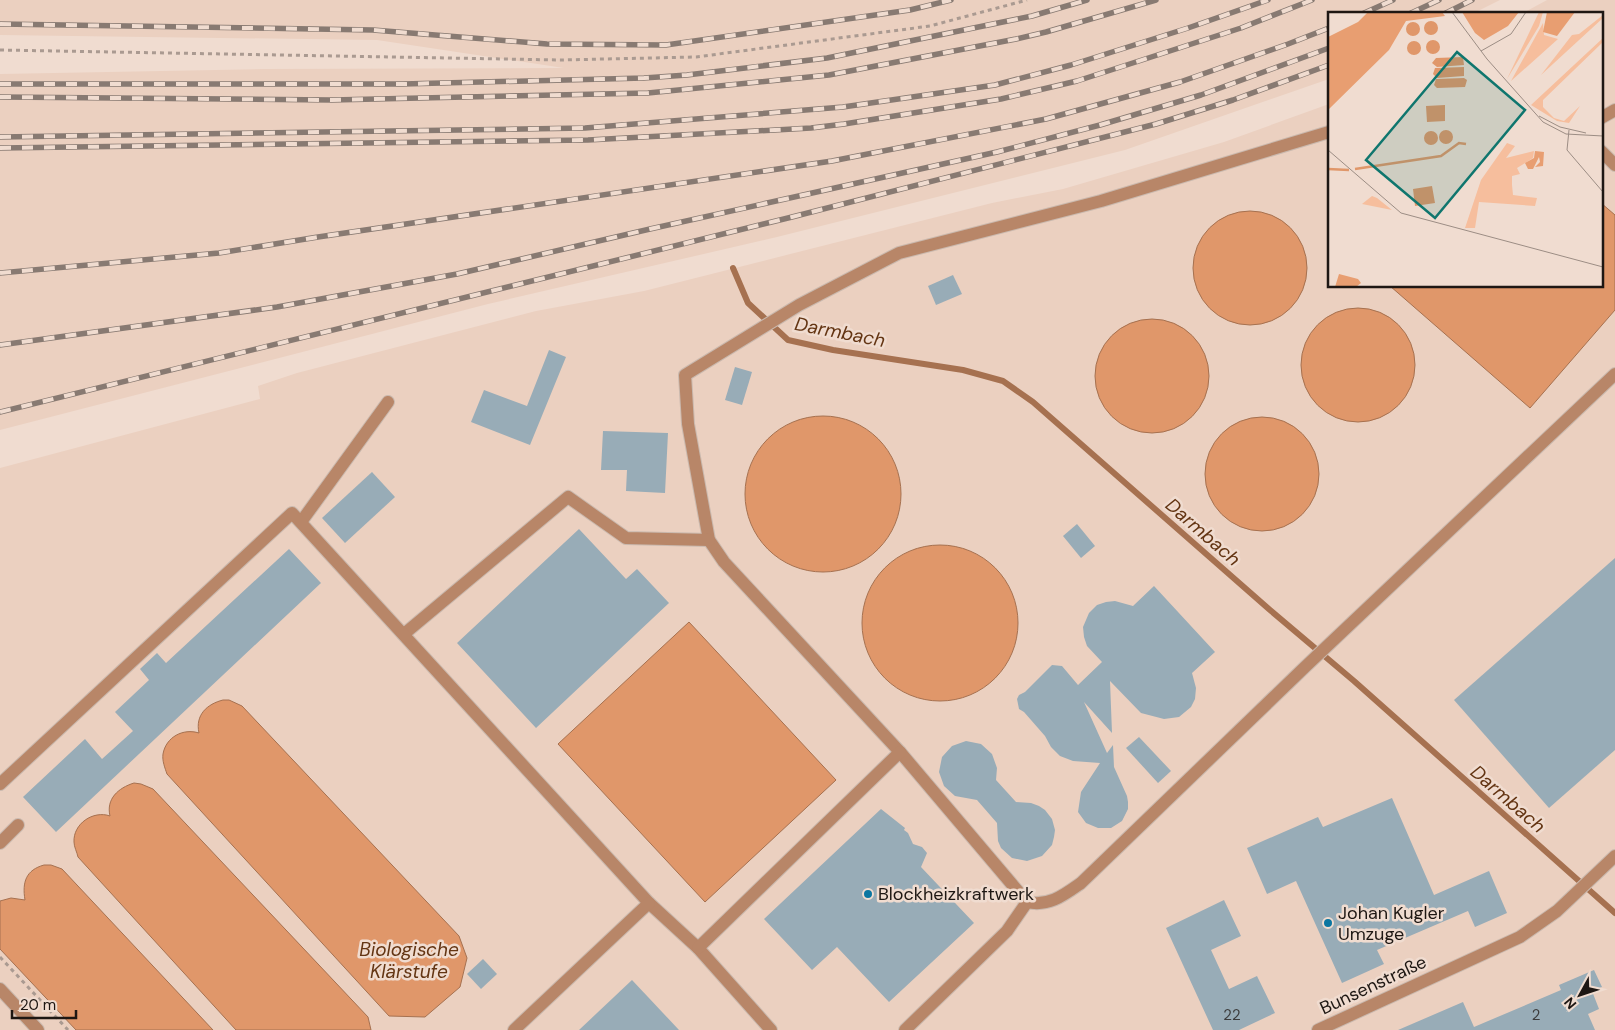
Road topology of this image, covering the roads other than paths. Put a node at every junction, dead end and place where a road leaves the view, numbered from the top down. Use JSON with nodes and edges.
{"nodes":[{"id":1,"x":1615,"y":110,"type":"edge"},
{"id":2,"x":1602,"y":117,"type":"edge"},
{"id":3,"x":1328,"y":132,"type":"edge"},
{"id":4,"x":1602,"y":152,"type":"edge"},
{"id":5,"x":1615,"y":165,"type":"edge"},
{"id":6,"x":1615,"y":374,"type":"edge"},
{"id":7,"x":388,"y":402,"type":"dead end"},
{"id":8,"x":301,"y":522,"type":"junction"},
{"id":9,"x":709,"y":540,"type":"junction"},
{"id":10,"x":404,"y":634,"type":"junction"},
{"id":11,"x":900,"y":752,"type":"junction"},
{"id":12,"x":0,"y":784,"type":"edge"},
{"id":13,"x":18,"y":825,"type":"dead end"},
{"id":14,"x":0,"y":842,"type":"edge"},
{"id":15,"x":1615,"y":856,"type":"edge"},
{"id":16,"x":1027,"y":902,"type":"junction"},
{"id":17,"x":649,"y":903,"type":"junction"},
{"id":18,"x":698,"y":948,"type":"junction"},
{"id":19,"x":0,"y":989,"type":"edge"},
{"id":20,"x":38,"y":1030,"type":"edge"},
{"id":21,"x":514,"y":1030,"type":"edge"},
{"id":22,"x":771,"y":1030,"type":"edge"},
{"id":23,"x":905,"y":1030,"type":"edge"},
{"id":24,"x":1318,"y":1030,"type":"edge"}],
"edges":[{"from":1,"to":2,"type":"street"},
{"from":3,"to":9,"type":"street"},
{"from":4,"to":5,"type":"street"},
{"from":6,"to":16,"type":"street"},
{"from":7,"to":8,"type":"street"},
{"from":8,"to":10,"type":"street"},
{"from":8,"to":12,"type":"street"},
{"from":9,"to":10,"type":"street"},
{"from":9,"to":11,"type":"street"},
{"from":10,"to":17,"type":"street"},
{"from":11,"to":16,"type":"street"},
{"from":11,"to":18,"type":"street"},
{"from":13,"to":14,"type":"street"},
{"from":15,"to":24,"type":"street","name":"Bunsenstraße"},
{"from":16,"to":23,"type":"street"},
{"from":17,"to":18,"type":"street"},
{"from":17,"to":21,"type":"street"},
{"from":18,"to":22,"type":"street"},
{"from":19,"to":20,"type":"street"}]}
